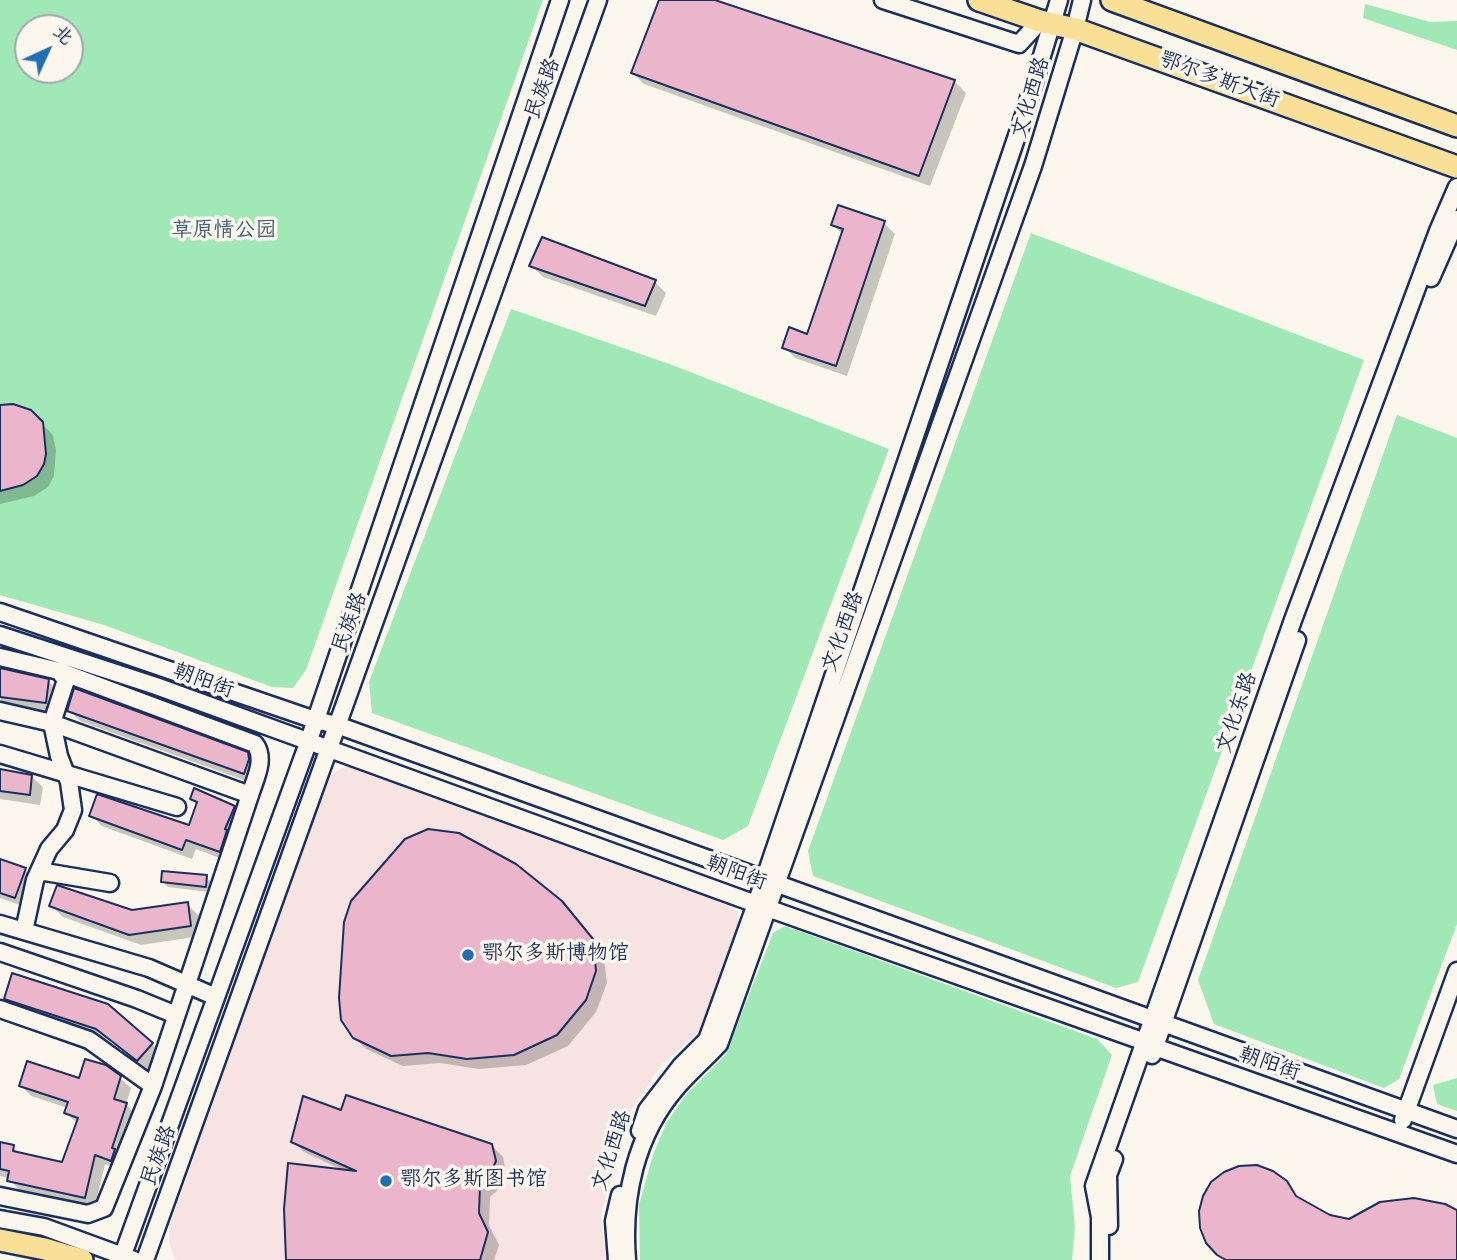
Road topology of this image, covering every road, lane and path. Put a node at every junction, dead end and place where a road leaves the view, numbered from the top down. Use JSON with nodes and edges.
{"nodes":[{"id":1,"x":560,"y":0,"type":"edge"},
{"id":2,"x":598,"y":0,"type":"edge"},
{"id":3,"x":883,"y":0,"type":"edge"},
{"id":4,"x":979,"y":0,"type":"edge"},
{"id":5,"x":1059,"y":0,"type":"edge"},
{"id":6,"x":1082,"y":0,"type":"edge"},
{"id":7,"x":1112,"y":0,"type":"edge"},
{"id":8,"x":1046,"y":23,"type":"junction"},
{"id":9,"x":1075,"y":29,"type":"junction"},
{"id":10,"x":1457,"y":126,"type":"edge"},
{"id":11,"x":1457,"y":167,"type":"edge"},
{"id":12,"x":1457,"y":187,"type":"edge"},
{"id":13,"x":1457,"y":219,"type":"edge"},
{"id":14,"x":0,"y":612,"type":"edge"},
{"id":15,"x":0,"y":635,"type":"edge"},
{"id":16,"x":0,"y":657,"type":"edge"},
{"id":17,"x":59,"y":671,"type":"junction"},
{"id":18,"x":0,"y":711,"type":"edge"},
{"id":19,"x":315,"y":720,"type":"junction"},
{"id":20,"x":52,"y":723,"type":"junction"},
{"id":21,"x":337,"y":725,"type":"junction"},
{"id":22,"x":308,"y":743,"type":"junction"},
{"id":23,"x":330,"y":749,"type":"junction"},
{"id":24,"x":0,"y":754,"type":"edge"},
{"id":25,"x":67,"y":774,"type":"junction"},
{"id":26,"x":250,"y":795,"type":"junction"},
{"id":27,"x":177,"y":807,"type":"dead end"},
{"id":28,"x":39,"y":871,"type":"junction"},
{"id":29,"x":770,"y":881,"type":"junction"},
{"id":30,"x":110,"y":883,"type":"dead end"},
{"id":31,"x":762,"y":906,"type":"junction"},
{"id":32,"x":0,"y":924,"type":"edge"},
{"id":33,"x":24,"y":931,"type":"junction"},
{"id":34,"x":0,"y":952,"type":"edge"},
{"id":35,"x":1457,"y":971,"type":"edge"},
{"id":36,"x":186,"y":986,"type":"junction"},
{"id":37,"x":216,"y":998,"type":"junction"},
{"id":38,"x":0,"y":1009,"type":"edge"},
{"id":39,"x":176,"y":1015,"type":"junction"},
{"id":40,"x":1159,"y":1021,"type":"junction"},
{"id":41,"x":1150,"y":1044,"type":"junction"},
{"id":42,"x":153,"y":1086,"type":"junction"},
{"id":43,"x":1405,"y":1111,"type":"junction"},
{"id":44,"x":1457,"y":1129,"type":"edge"},
{"id":45,"x":1399,"y":1133,"type":"junction"},
{"id":46,"x":1457,"y":1154,"type":"edge"},
{"id":47,"x":0,"y":1196,"type":"edge"},
{"id":48,"x":0,"y":1219,"type":"edge"},
{"id":49,"x":0,"y":1240,"type":"edge"},
{"id":50,"x":0,"y":1253,"type":"edge"},
{"id":51,"x":126,"y":1259,"type":"edge"},
{"id":52,"x":32,"y":1260,"type":"edge"},
{"id":53,"x":82,"y":1260,"type":"edge"},
{"id":54,"x":145,"y":1260,"type":"edge"},
{"id":55,"x":617,"y":1260,"type":"edge"},
{"id":56,"x":627,"y":1260,"type":"edge"},
{"id":57,"x":1100,"y":1260,"type":"edge"},
{"id":58,"x":1109,"y":1260,"type":"edge"}],
"edges":[{"from":1,"to":19,"type":"street","name":"民族路"},
{"from":2,"to":21,"type":"street","name":"民族路"},
{"from":3,"to":8,"type":"street"},
{"from":4,"to":8,"type":"main road","name":"鄂尔多斯大街"},
{"from":5,"to":8,"type":"street","name":"文化西路"},
{"from":6,"to":9,"type":"street","name":"文化西路"},
{"from":7,"to":10,"type":"main road","name":"鄂尔多斯大街"},
{"from":8,"to":9,"type":"main road","name":"鄂尔多斯大街"},
{"from":8,"to":29,"type":"street","name":"文化西路"},
{"from":9,"to":11,"type":"main road","name":"鄂尔多斯大街"},
{"from":9,"to":29,"type":"street","name":"文化西路"},
{"from":12,"to":40,"type":"street","name":"文化东路"},
{"from":13,"to":40,"type":"street","name":"文化东路"},
{"from":14,"to":19,"type":"street","name":"朝阳街"},
{"from":15,"to":22,"type":"street","name":"朝阳街"},
{"from":16,"to":17,"type":"street"},
{"from":17,"to":20,"type":"street"},
{"from":17,"to":26,"type":"street"},
{"from":18,"to":20,"type":"street"},
{"from":19,"to":21,"type":"street","name":"朝阳街"},
{"from":19,"to":22,"type":"street","name":"民族路"},
{"from":20,"to":25,"type":"street"},
{"from":20,"to":26,"type":"street"},
{"from":21,"to":23,"type":"street","name":"民族路"},
{"from":21,"to":29,"type":"street","name":"朝阳街"},
{"from":22,"to":23,"type":"street","name":"朝阳街"},
{"from":22,"to":37,"type":"street","name":"民族路"},
{"from":23,"to":31,"type":"street","name":"朝阳街"},
{"from":23,"to":54,"type":"street","name":"民族路"},
{"from":24,"to":25,"type":"street"},
{"from":25,"to":27,"type":"street"},
{"from":25,"to":28,"type":"street"},
{"from":26,"to":36,"type":"street"},
{"from":28,"to":30,"type":"street"},
{"from":28,"to":33,"type":"street"},
{"from":29,"to":31,"type":"street","name":"文化西路"},
{"from":29,"to":40,"type":"street","name":"朝阳街"},
{"from":31,"to":41,"type":"street","name":"朝阳街"},
{"from":31,"to":55,"type":"street","name":"文化西路"},
{"from":31,"to":56,"type":"street","name":"文化西路"},
{"from":32,"to":33,"type":"street"},
{"from":33,"to":36,"type":"street"},
{"from":34,"to":39,"type":"street"},
{"from":35,"to":43,"type":"street"},
{"from":36,"to":37,"type":"street"},
{"from":36,"to":39,"type":"street"},
{"from":37,"to":51,"type":"street","name":"民族路"},
{"from":38,"to":42,"type":"street"},
{"from":39,"to":42,"type":"street"},
{"from":40,"to":41,"type":"street","name":"文化东路"},
{"from":40,"to":43,"type":"street","name":"朝阳街"},
{"from":41,"to":45,"type":"street","name":"朝阳街"},
{"from":41,"to":57,"type":"street","name":"文化东路"},
{"from":41,"to":58,"type":"street","name":"文化东路"},
{"from":42,"to":47,"type":"street"},
{"from":43,"to":44,"type":"street","name":"朝阳街"},
{"from":43,"to":45,"type":"street"},
{"from":45,"to":46,"type":"street","name":"朝阳街"},
{"from":48,"to":51,"type":"street"},
{"from":49,"to":53,"type":"main road"},
{"from":50,"to":52,"type":"main road"}]}
